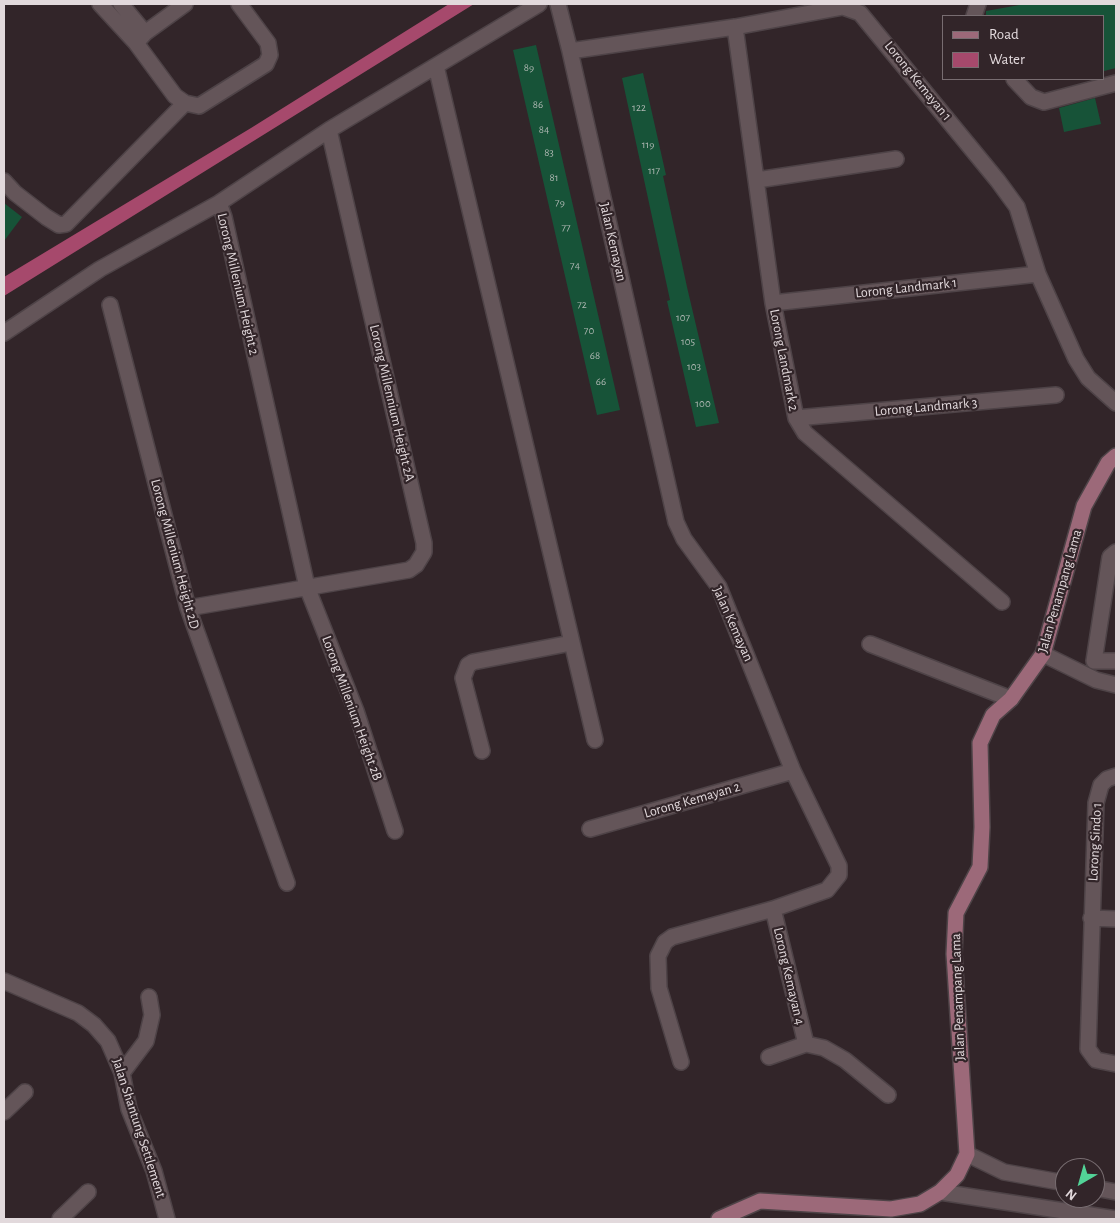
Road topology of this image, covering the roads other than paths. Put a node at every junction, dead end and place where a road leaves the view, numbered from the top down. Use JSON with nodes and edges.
{"nodes":[{"id":1,"x":100,"y":4,"type":"edge"},
{"id":2,"x":121,"y":4,"type":"edge"},
{"id":3,"x":185,"y":4,"type":"edge"},
{"id":4,"x":239,"y":4,"type":"edge"},
{"id":5,"x":539,"y":4,"type":"edge"},
{"id":6,"x":558,"y":4,"type":"edge"},
{"id":7,"x":735,"y":27,"type":"junction"},
{"id":8,"x":140,"y":38,"type":"junction"},
{"id":9,"x":570,"y":51,"type":"junction"},
{"id":10,"x":436,"y":66,"type":"junction"},
{"id":11,"x":1015,"y":80,"type":"edge"},
{"id":12,"x":1116,"y":83,"type":"edge"},
{"id":13,"x":185,"y":103,"type":"junction"},
{"id":14,"x":330,"y":130,"type":"junction"},
{"id":15,"x":896,"y":160,"type":"dead end"},
{"id":16,"x":756,"y":180,"type":"junction"},
{"id":17,"x":4,"y":181,"type":"edge"},
{"id":18,"x":219,"y":203,"type":"junction"},
{"id":19,"x":1038,"y":274,"type":"junction"},
{"id":20,"x":773,"y":303,"type":"junction"},
{"id":21,"x":110,"y":304,"type":"dead end"},
{"id":22,"x":4,"y":333,"type":"edge"},
{"id":23,"x":1056,"y":395,"type":"dead end"},
{"id":24,"x":1116,"y":403,"type":"edge"},
{"id":25,"x":796,"y":418,"type":"junction"},
{"id":26,"x":1116,"y":456,"type":"edge"},
{"id":27,"x":1116,"y":552,"type":"edge"},
{"id":28,"x":307,"y":587,"type":"junction"},
{"id":29,"x":1110,"y":598,"type":"edge"},
{"id":30,"x":1002,"y":602,"type":"dead end"},
{"id":31,"x":188,"y":608,"type":"junction"},
{"id":32,"x":571,"y":643,"type":"junction"},
{"id":33,"x":870,"y":644,"type":"dead end"},
{"id":34,"x":1043,"y":654,"type":"junction"},
{"id":35,"x":1116,"y":661,"type":"edge"},
{"id":36,"x":1116,"y":685,"type":"edge"},
{"id":37,"x":1011,"y":699,"type":"junction"},
{"id":38,"x":595,"y":740,"type":"dead end"},
{"id":39,"x":482,"y":751,"type":"dead end"},
{"id":40,"x":793,"y":771,"type":"junction"},
{"id":41,"x":1116,"y":776,"type":"edge"},
{"id":42,"x":590,"y":829,"type":"dead end"},
{"id":43,"x":395,"y":831,"type":"dead end"},
{"id":44,"x":287,"y":883,"type":"dead end"},
{"id":45,"x":773,"y":909,"type":"junction"},
{"id":46,"x":1091,"y":918,"type":"junction"},
{"id":47,"x":1116,"y":919,"type":"edge"},
{"id":48,"x":4,"y":981,"type":"edge"},
{"id":49,"x":149,"y":997,"type":"dead end"},
{"id":50,"x":806,"y":1044,"type":"junction"},
{"id":51,"x":769,"y":1057,"type":"dead end"},
{"id":52,"x":681,"y":1062,"type":"dead end"},
{"id":53,"x":1116,"y":1064,"type":"edge"},
{"id":54,"x":122,"y":1073,"type":"junction"},
{"id":55,"x":24,"y":1092,"type":"dead end"},
{"id":56,"x":888,"y":1095,"type":"dead end"},
{"id":57,"x":4,"y":1112,"type":"edge"},
{"id":58,"x":967,"y":1154,"type":"junction"},
{"id":59,"x":1055,"y":1181,"type":"edge"},
{"id":60,"x":88,"y":1192,"type":"dead end"},
{"id":61,"x":940,"y":1192,"type":"junction"},
{"id":62,"x":60,"y":1219,"type":"edge"},
{"id":63,"x":166,"y":1219,"type":"edge"},
{"id":64,"x":719,"y":1219,"type":"edge"},
{"id":65,"x":1116,"y":1219,"type":"edge"}],
"edges":[{"from":1,"to":8,"type":"street"},
{"from":2,"to":8,"type":"street"},
{"from":3,"to":8,"type":"street"},
{"from":4,"to":13,"type":"street"},
{"from":5,"to":10,"type":"street","name":"Lorong Millenium Height 2"},
{"from":6,"to":9,"type":"street","name":"Jalan Kemayan"},
{"from":7,"to":9,"type":"street","name":"Lorong Kemayan 1"},
{"from":7,"to":16,"type":"street","name":"Lorong Landmark 2"},
{"from":7,"to":19,"type":"street","name":"Lorong Kemayan 1"},
{"from":8,"to":13,"type":"street"},
{"from":9,"to":40,"type":"street","name":"Jalan Kemayan"},
{"from":10,"to":14,"type":"street","name":"Lorong Millenium Height 2"},
{"from":10,"to":32,"type":"street"},
{"from":11,"to":12,"type":"street"},
{"from":13,"to":17,"type":"street"},
{"from":14,"to":18,"type":"street","name":"Lorong Millenium Height 2"},
{"from":14,"to":28,"type":"street","name":"Lorong Millennium Height 2A"},
{"from":15,"to":16,"type":"street"},
{"from":16,"to":20,"type":"street","name":"Lorong Landmark 2"},
{"from":18,"to":22,"type":"street"},
{"from":18,"to":28,"type":"street","name":"Lorong Millenium Height 2"},
{"from":19,"to":20,"type":"street","name":"Lorong Landmark 1"},
{"from":19,"to":24,"type":"street","name":"Lorong Kemayan 1"},
{"from":20,"to":25,"type":"street","name":"Lorong Landmark 2"},
{"from":21,"to":31,"type":"street","name":"Lorong Millenium Height 2D"},
{"from":23,"to":25,"type":"street","name":"Lorong Landmark 3"},
{"from":25,"to":30,"type":"street","name":"Lorong Landmark 2"},
{"from":26,"to":34,"type":"main road","name":"Jalan Penampang Lama"},
{"from":27,"to":29,"type":"street"},
{"from":28,"to":31,"type":"street"},
{"from":28,"to":43,"type":"street","name":"Lorong Millenium Height 2B"},
{"from":29,"to":35,"type":"street"},
{"from":31,"to":44,"type":"street","name":"Lorong Millenium Height 2D"},
{"from":32,"to":38,"type":"street"},
{"from":32,"to":39,"type":"street"},
{"from":33,"to":37,"type":"street"},
{"from":34,"to":36,"type":"street"},
{"from":34,"to":37,"type":"main road","name":"Jalan Penampang Lama"},
{"from":37,"to":58,"type":"main road","name":"Jalan Penampang Lama"},
{"from":40,"to":42,"type":"street","name":"Lorong Kemayan 2"},
{"from":40,"to":45,"type":"street","name":"Jalan Kemayan"},
{"from":41,"to":46,"type":"street","name":"Lorong Sindo 1"},
{"from":45,"to":50,"type":"street","name":"Lorong Kemayan 4"},
{"from":45,"to":52,"type":"street","name":"Jalan Kemayan"},
{"from":46,"to":47,"type":"street"},
{"from":46,"to":53,"type":"street","name":"Lorong Sindo 1"},
{"from":48,"to":54,"type":"street","name":"Jalan Shantung Settlement"},
{"from":49,"to":54,"type":"street"},
{"from":50,"to":51,"type":"street"},
{"from":50,"to":56,"type":"street"},
{"from":54,"to":63,"type":"street","name":"Jalan Shantung Settlement"},
{"from":55,"to":57,"type":"street"},
{"from":58,"to":59,"type":"street"},
{"from":58,"to":61,"type":"main road"},
{"from":60,"to":62,"type":"street"},
{"from":61,"to":64,"type":"main road"},
{"from":61,"to":65,"type":"street"}]}
